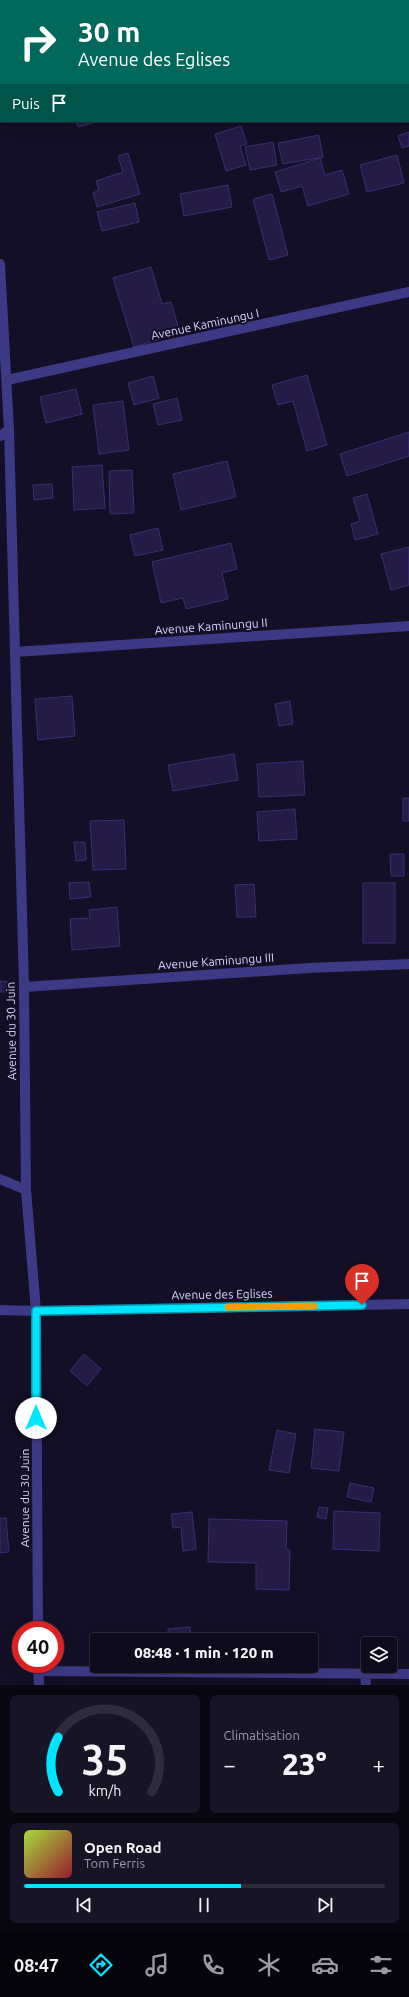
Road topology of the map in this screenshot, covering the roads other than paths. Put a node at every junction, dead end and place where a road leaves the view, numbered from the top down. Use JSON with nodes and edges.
{"nodes":[{"id":1,"x":0,"y":264,"type":"edge"},
{"id":2,"x":409,"y":292,"type":"edge"},
{"id":3,"x":7,"y":380,"type":"junction"},
{"id":4,"x":4,"y":433,"type":"edge"},
{"id":5,"x":409,"y":626,"type":"edge"},
{"id":6,"x":15,"y":652,"type":"junction"},
{"id":7,"x":409,"y":964,"type":"edge"},
{"id":8,"x":24,"y":987,"type":"junction"},
{"id":9,"x":0,"y":1179,"type":"edge"},
{"id":10,"x":26,"y":1190,"type":"junction"},
{"id":11,"x":409,"y":1304,"type":"edge"},
{"id":12,"x":0,"y":1310,"type":"edge"},
{"id":13,"x":36,"y":1311,"type":"junction"},
{"id":14,"x":38,"y":1621,"type":"edge"},
{"id":15,"x":64,"y":1668,"type":"edge"},
{"id":16,"x":38,"y":1673,"type":"edge"},
{"id":17,"x":365,"y":1674,"type":"junction"},
{"id":18,"x":409,"y":1674,"type":"edge"},
{"id":19,"x":39,"y":1685,"type":"edge"},
{"id":20,"x":366,"y":1685,"type":"edge"}],
"edges":[{"from":1,"to":3,"type":"street","name":"Avenue du 30 Juin"},
{"from":2,"to":3,"type":"street","name":"Avenue Kaminungu I"},
{"from":3,"to":4,"type":"street","name":"Avenue du 30 Juin"},
{"from":4,"to":6,"type":"street","name":"Avenue du 30 Juin"},
{"from":5,"to":6,"type":"street","name":"Avenue Kaminungu II"},
{"from":6,"to":8,"type":"street","name":"Avenue du 30 Juin"},
{"from":7,"to":8,"type":"street","name":"Avenue Kaminungu III"},
{"from":8,"to":10,"type":"street","name":"Avenue du 30 Juin"},
{"from":9,"to":10,"type":"street"},
{"from":10,"to":13,"type":"street","name":"Avenue du 30 Juin"},
{"from":11,"to":13,"type":"street","name":"Avenue des Eglises"},
{"from":12,"to":13,"type":"street","name":"Avenue des Eglises"},
{"from":13,"to":14,"type":"street","name":"Avenue du 30 Juin"},
{"from":15,"to":17,"type":"street"},
{"from":16,"to":19,"type":"street"},
{"from":17,"to":18,"type":"street"},
{"from":17,"to":20,"type":"street"}]}
